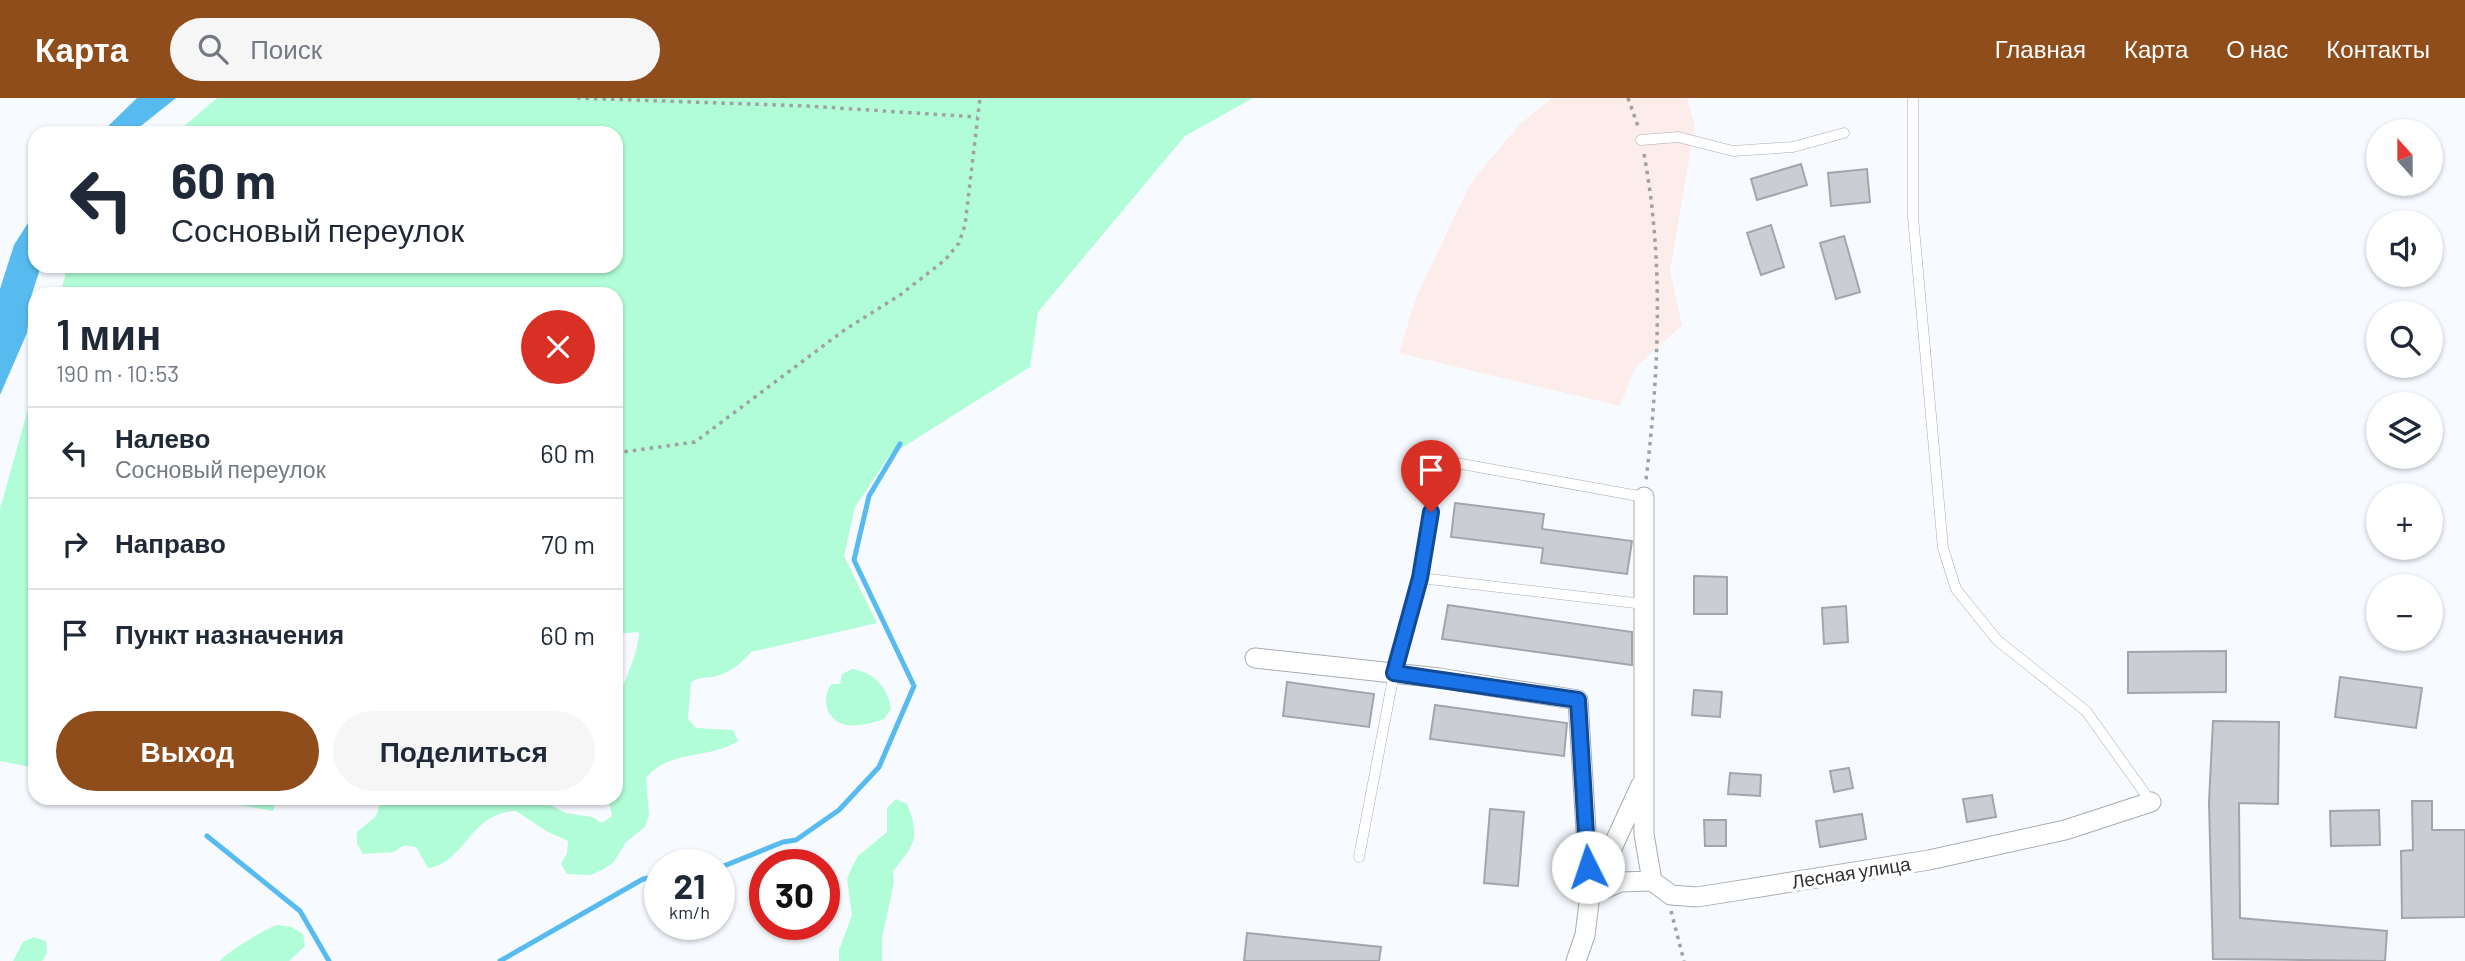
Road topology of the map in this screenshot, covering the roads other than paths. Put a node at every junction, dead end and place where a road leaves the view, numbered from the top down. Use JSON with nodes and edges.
{"nodes":[{"id":1,"x":1913,"y":98,"type":"edge"},
{"id":2,"x":1844,"y":133,"type":"dead end"},
{"id":3,"x":1642,"y":141,"type":"road end"},
{"id":4,"x":1434,"y":460,"type":"dead end"},
{"id":5,"x":1434,"y":489,"type":"dead end"},
{"id":6,"x":1644,"y":497,"type":"joint"},
{"id":7,"x":1420,"y":578,"type":"junction"},
{"id":8,"x":1644,"y":604,"type":"junction"},
{"id":9,"x":1255,"y":657,"type":"dead end"},
{"id":10,"x":1394,"y":673,"type":"junction"},
{"id":11,"x":1644,"y":779,"type":"junction"},
{"id":12,"x":2151,"y":802,"type":"joint"},
{"id":13,"x":1359,"y":858,"type":"dead end"},
{"id":14,"x":1652,"y":881,"type":"junction"},
{"id":15,"x":1590,"y":895,"type":"junction"},
{"id":16,"x":1576,"y":961,"type":"edge"}],
"edges":[{"from":1,"to":12,"type":"lane"},
{"from":2,"to":3,"type":"lane"},
{"from":4,"to":6,"type":"lane"},
{"from":5,"to":7,"type":"lane"},
{"from":6,"to":8,"type":"street"},
{"from":7,"to":8,"type":"lane"},
{"from":7,"to":10,"type":"lane"},
{"from":8,"to":11,"type":"street"},
{"from":9,"to":10,"type":"street"},
{"from":10,"to":13,"type":"lane"},
{"from":10,"to":15,"type":"street"},
{"from":11,"to":14,"type":"street"},
{"from":11,"to":15,"type":"street"},
{"from":12,"to":14,"type":"street","name":"Лесная улица"},
{"from":14,"to":15,"type":"street"},
{"from":15,"to":16,"type":"street"}]}
